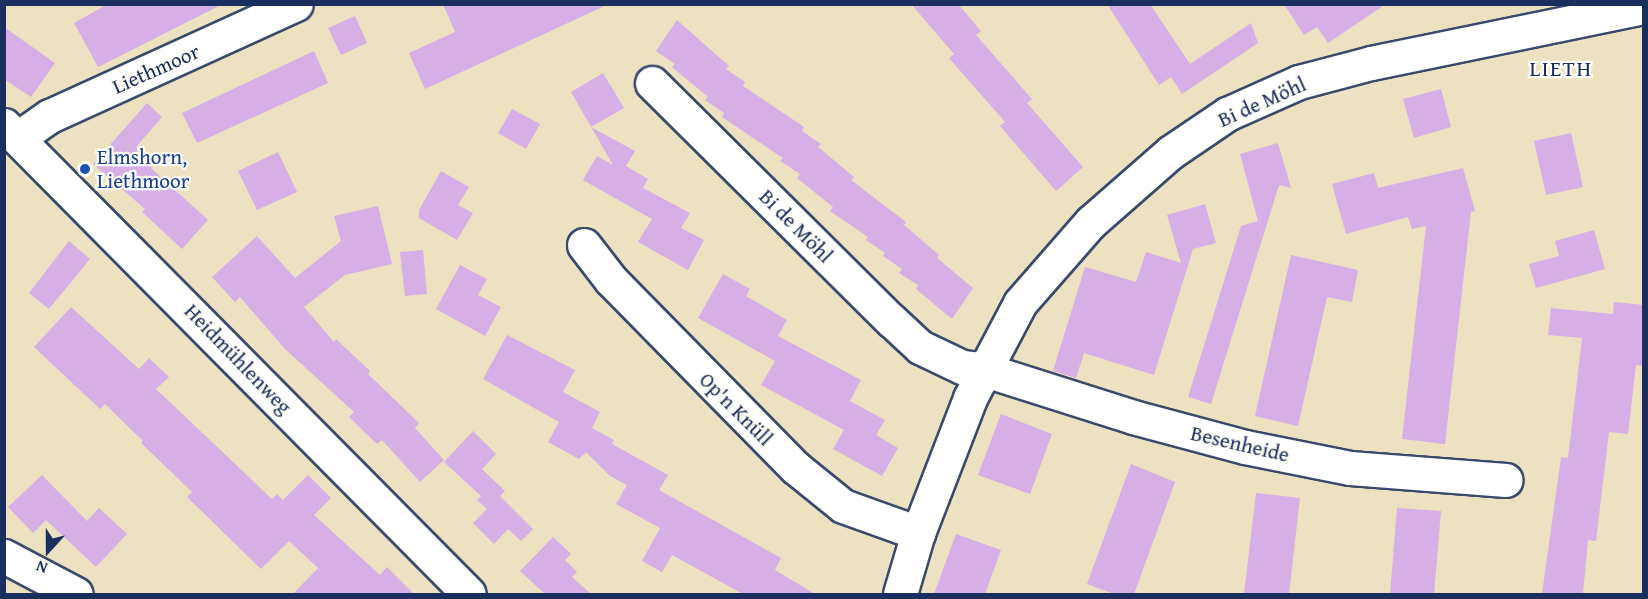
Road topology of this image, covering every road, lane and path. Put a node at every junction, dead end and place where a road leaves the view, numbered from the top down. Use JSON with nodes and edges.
{"nodes":[{"id":1,"x":296,"y":4,"type":"edge"},
{"id":2,"x":1644,"y":7,"type":"edge"},
{"id":3,"x":652,"y":83,"type":"dead end"},
{"id":4,"x":8,"y":128,"type":"edge"},
{"id":5,"x":584,"y":245,"type":"dead end"},
{"id":6,"x":982,"y":369,"type":"junction"},
{"id":7,"x":1506,"y":480,"type":"dead end"},
{"id":8,"x":918,"y":533,"type":"junction"},
{"id":9,"x":4,"y":556,"type":"edge"},
{"id":10,"x":76,"y":594,"type":"edge"},
{"id":11,"x":469,"y":594,"type":"edge"},
{"id":12,"x":900,"y":594,"type":"edge"}],
"edges":[{"from":1,"to":4,"type":"street","name":"Liethmoor"},
{"from":2,"to":6,"type":"street","name":"Bi de Möhl"},
{"from":3,"to":6,"type":"street","name":"Bi de Möhl"},
{"from":4,"to":11,"type":"street","name":"Heidmühlenweg"},
{"from":5,"to":8,"type":"street","name":"Op'n Knüll"},
{"from":6,"to":7,"type":"street","name":"Besenheide"},
{"from":6,"to":8,"type":"street","name":"Bi de Möhl"},
{"from":8,"to":12,"type":"street","name":"Bi de Möhl"},
{"from":9,"to":10,"type":"street"}]}
